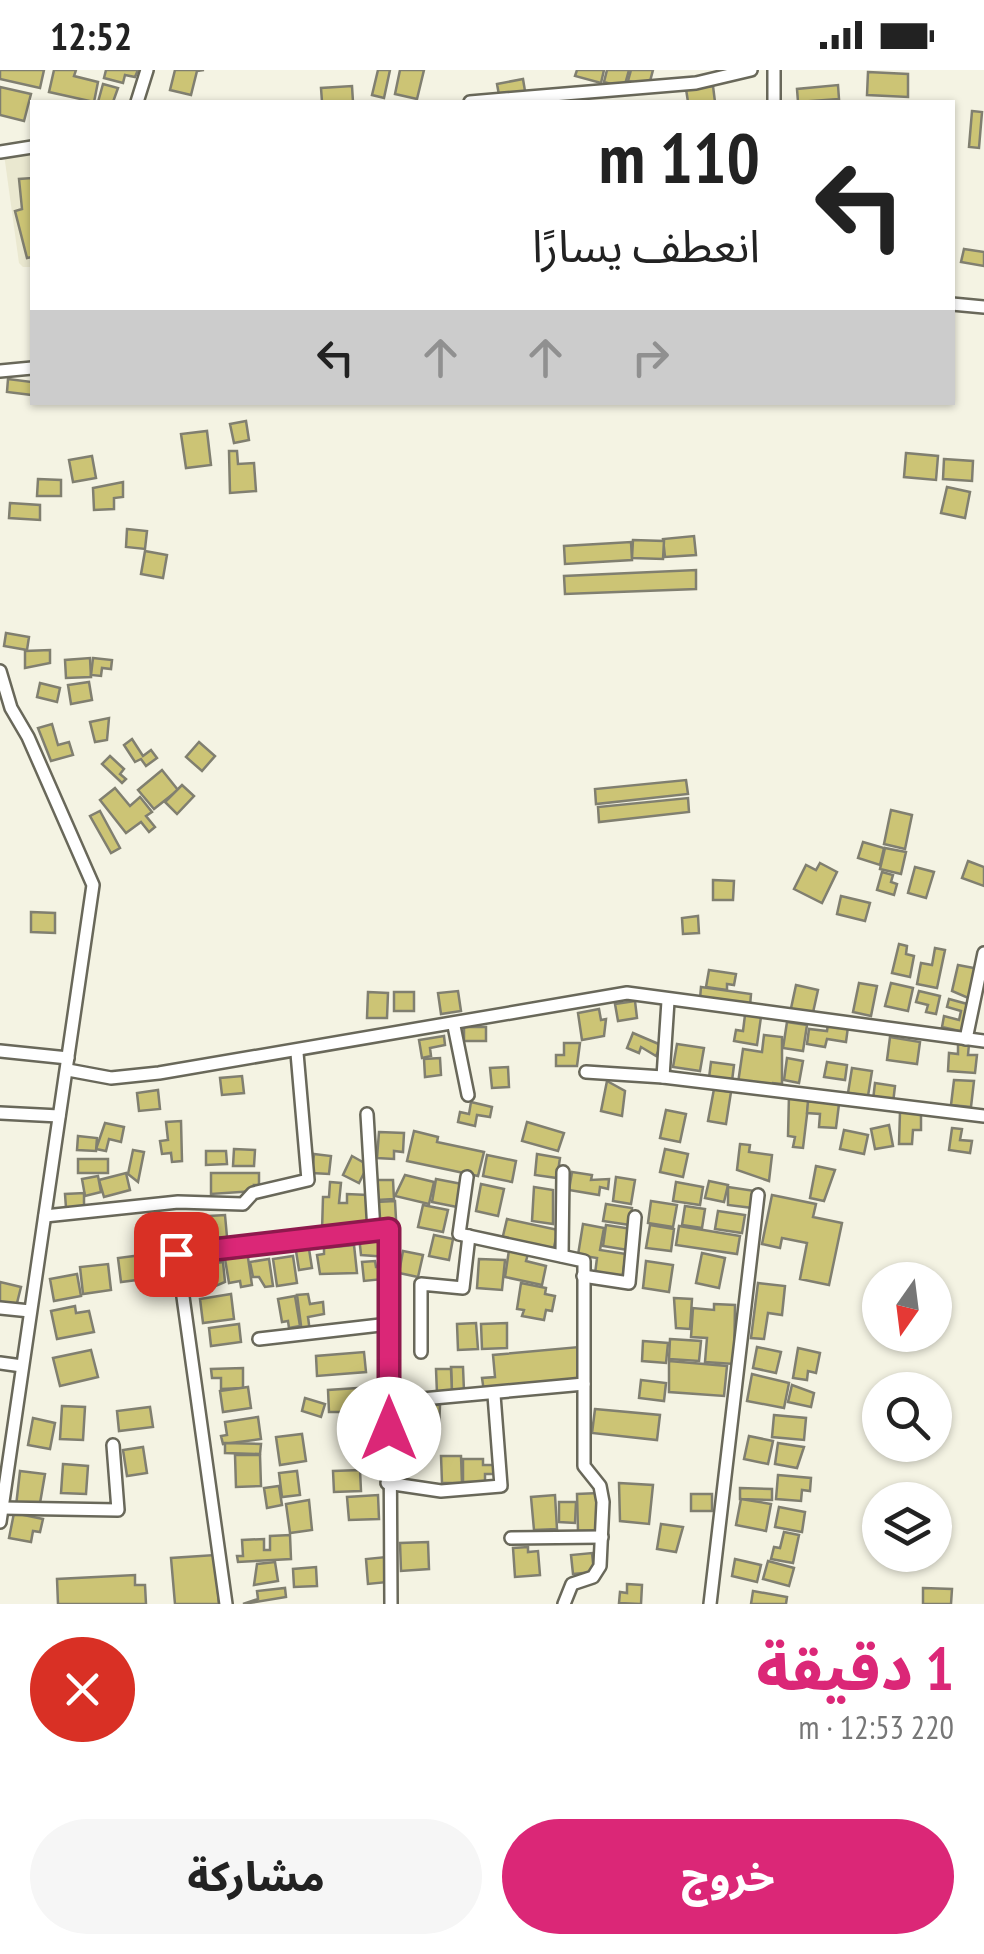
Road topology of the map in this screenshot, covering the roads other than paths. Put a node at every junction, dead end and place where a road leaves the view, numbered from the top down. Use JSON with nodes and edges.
{"nodes":[{"id":1,"x":147,"y":70,"type":"edge"},
{"id":2,"x":751,"y":70,"type":"edge"},
{"id":3,"x":774,"y":70,"type":"edge"},
{"id":4,"x":626,"y":96,"type":"edge"},
{"id":5,"x":138,"y":100,"type":"edge"},
{"id":6,"x":522,"y":100,"type":"edge"},
{"id":7,"x":774,"y":100,"type":"edge"},
{"id":8,"x":30,"y":146,"type":"edge"},
{"id":9,"x":0,"y":152,"type":"edge"},
{"id":10,"x":955,"y":304,"type":"edge"},
{"id":11,"x":984,"y":306,"type":"edge"},
{"id":12,"x":30,"y":368,"type":"edge"},
{"id":13,"x":0,"y":371,"type":"edge"},
{"id":14,"x":0,"y":671,"type":"edge"},
{"id":15,"x":984,"y":954,"type":"edge"},
{"id":16,"x":668,"y":1001,"type":"junction"},
{"id":17,"x":454,"y":1026,"type":"junction"},
{"id":18,"x":966,"y":1039,"type":"junction"},
{"id":19,"x":984,"y":1042,"type":"edge"},
{"id":20,"x":0,"y":1052,"type":"edge"},
{"id":21,"x":297,"y":1052,"type":"junction"},
{"id":22,"x":68,"y":1064,"type":"junction"},
{"id":23,"x":586,"y":1072,"type":"dead end"},
{"id":24,"x":663,"y":1077,"type":"junction"},
{"id":25,"x":468,"y":1095,"type":"dead end"},
{"id":26,"x":0,"y":1113,"type":"edge"},
{"id":27,"x":368,"y":1114,"type":"dead end"},
{"id":28,"x":59,"y":1116,"type":"junction"},
{"id":29,"x":984,"y":1116,"type":"edge"},
{"id":30,"x":563,"y":1172,"type":"dead end"},
{"id":31,"x":466,"y":1177,"type":"dead end"},
{"id":32,"x":758,"y":1194,"type":"dead end"},
{"id":33,"x":45,"y":1216,"type":"junction"},
{"id":34,"x":635,"y":1217,"type":"dead end"},
{"id":35,"x":374,"y":1230,"type":"junction"},
{"id":36,"x":468,"y":1236,"type":"junction"},
{"id":37,"x":562,"y":1256,"type":"junction"},
{"id":38,"x":583,"y":1276,"type":"junction"},
{"id":39,"x":0,"y":1308,"type":"edge"},
{"id":40,"x":30,"y":1312,"type":"junction"},
{"id":41,"x":388,"y":1324,"type":"junction"},
{"id":42,"x":258,"y":1339,"type":"dead end"},
{"id":43,"x":421,"y":1352,"type":"dead end"},
{"id":44,"x":0,"y":1363,"type":"edge"},
{"id":45,"x":22,"y":1366,"type":"junction"},
{"id":46,"x":584,"y":1384,"type":"junction"},
{"id":47,"x":494,"y":1394,"type":"junction"},
{"id":48,"x":390,"y":1402,"type":"junction"},
{"id":49,"x":113,"y":1445,"type":"dead end"},
{"id":50,"x":388,"y":1483,"type":"junction"},
{"id":51,"x":2,"y":1492,"type":"edge"},
{"id":52,"x":2,"y":1508,"type":"edge"},
{"id":53,"x":0,"y":1522,"type":"edge"},
{"id":54,"x":602,"y":1537,"type":"junction"},
{"id":55,"x":511,"y":1538,"type":"dead end"},
{"id":56,"x":226,"y":1604,"type":"edge"},
{"id":57,"x":390,"y":1604,"type":"edge"},
{"id":58,"x":564,"y":1604,"type":"edge"},
{"id":59,"x":710,"y":1604,"type":"edge"}],
"edges":[{"from":1,"to":5,"type":"street"},
{"from":2,"to":4,"type":"street"},
{"from":3,"to":7,"type":"street"},
{"from":4,"to":6,"type":"street"},
{"from":8,"to":9,"type":"street"},
{"from":10,"to":11,"type":"street"},
{"from":12,"to":13,"type":"street"},
{"from":14,"to":22,"type":"street"},
{"from":15,"to":18,"type":"street"},
{"from":16,"to":17,"type":"street"},
{"from":16,"to":18,"type":"street"},
{"from":16,"to":24,"type":"street"},
{"from":17,"to":21,"type":"street"},
{"from":17,"to":25,"type":"street"},
{"from":18,"to":19,"type":"street"},
{"from":20,"to":22,"type":"street"},
{"from":21,"to":22,"type":"street"},
{"from":21,"to":33,"type":"street"},
{"from":22,"to":28,"type":"street"},
{"from":23,"to":24,"type":"street"},
{"from":24,"to":29,"type":"street"},
{"from":26,"to":28,"type":"street"},
{"from":27,"to":35,"type":"street"},
{"from":28,"to":33,"type":"street"},
{"from":30,"to":37,"type":"street"},
{"from":31,"to":36,"type":"street"},
{"from":32,"to":59,"type":"street"},
{"from":33,"to":40,"type":"street"},
{"from":34,"to":38,"type":"street"},
{"from":35,"to":41,"type":"street"},
{"from":35,"to":56,"type":"street"},
{"from":36,"to":37,"type":"street"},
{"from":36,"to":43,"type":"street"},
{"from":37,"to":38,"type":"street"},
{"from":38,"to":46,"type":"street"},
{"from":39,"to":40,"type":"street"},
{"from":40,"to":45,"type":"street"},
{"from":41,"to":42,"type":"street"},
{"from":41,"to":48,"type":"street"},
{"from":44,"to":45,"type":"street"},
{"from":45,"to":51,"type":"street"},
{"from":46,"to":47,"type":"street"},
{"from":46,"to":54,"type":"street"},
{"from":47,"to":48,"type":"street"},
{"from":47,"to":50,"type":"street"},
{"from":48,"to":50,"type":"street"},
{"from":49,"to":52,"type":"street"},
{"from":50,"to":57,"type":"street"},
{"from":51,"to":52,"type":"street"},
{"from":52,"to":53,"type":"street"},
{"from":54,"to":55,"type":"street"},
{"from":54,"to":58,"type":"street"}]}
